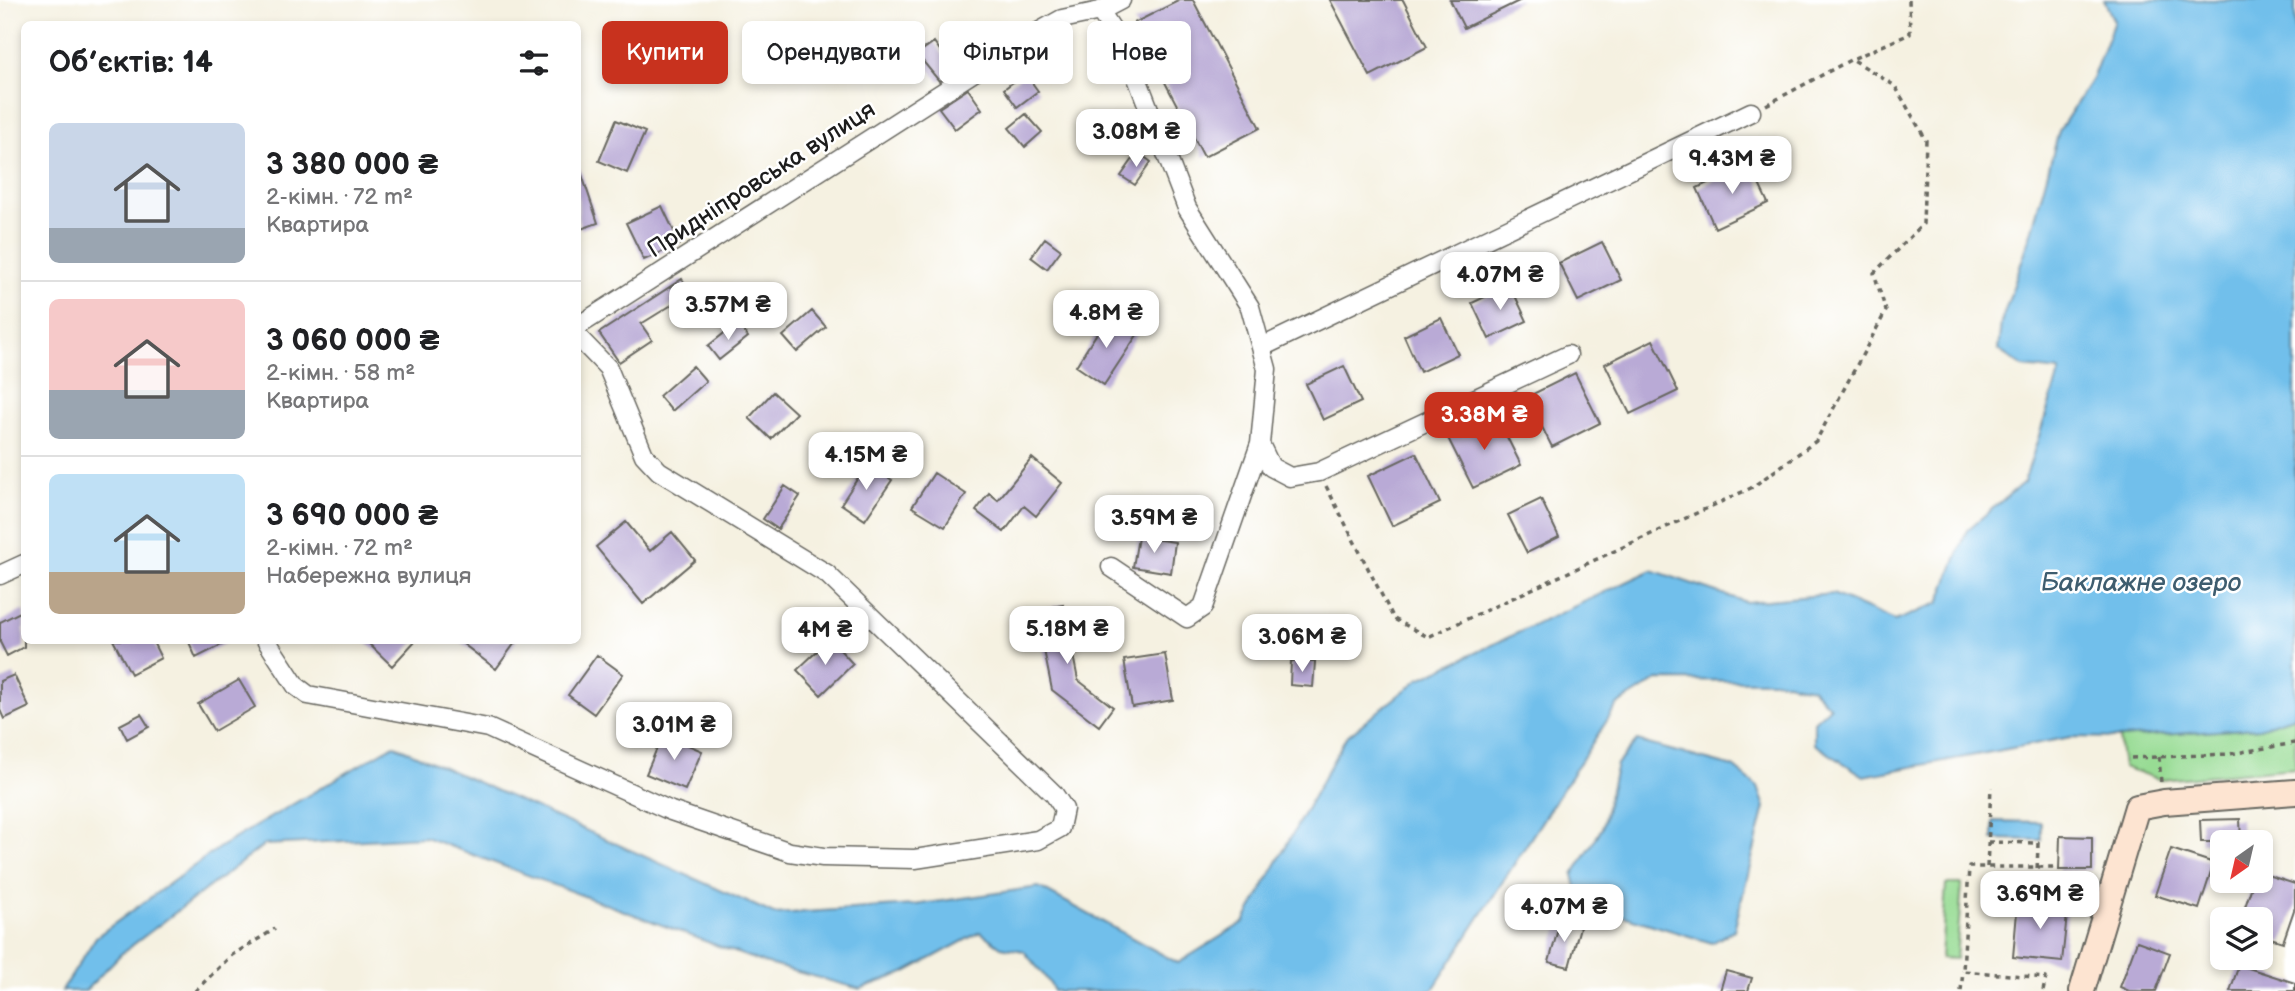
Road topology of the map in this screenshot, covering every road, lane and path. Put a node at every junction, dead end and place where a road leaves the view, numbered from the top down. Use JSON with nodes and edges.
{"nodes":[{"id":1,"x":1065,"y":0,"type":"edge"},
{"id":2,"x":1121,"y":0,"type":"edge"},
{"id":3,"x":1909,"y":0,"type":"edge"},
{"id":4,"x":1100,"y":11,"type":"junction"},
{"id":5,"x":1062,"y":19,"type":"junction"},
{"id":6,"x":1852,"y":59,"type":"junction"},
{"id":7,"x":1751,"y":112,"type":"joint"},
{"id":8,"x":581,"y":324,"type":"edge"},
{"id":9,"x":581,"y":340,"type":"edge"},
{"id":10,"x":1262,"y":347,"type":"junction"},
{"id":11,"x":1569,"y":355,"type":"dead end"},
{"id":12,"x":1260,"y":444,"type":"junction"},
{"id":13,"x":1319,"y":472,"type":"junction"},
{"id":14,"x":21,"y":565,"type":"edge"},
{"id":15,"x":1111,"y":566,"type":"dead end"},
{"id":16,"x":0,"y":575,"type":"edge"},
{"id":17,"x":269,"y":644,"type":"edge"},
{"id":18,"x":2295,"y":743,"type":"edge"},
{"id":19,"x":2131,"y":758,"type":"dead end"},
{"id":20,"x":1991,"y":788,"type":"dead end"},
{"id":21,"x":2295,"y":792,"type":"edge"},
{"id":22,"x":1988,"y":842,"type":"junction"},
{"id":23,"x":1987,"y":867,"type":"junction"},
{"id":24,"x":2037,"y":867,"type":"junction"},
{"id":25,"x":2055,"y":867,"type":"dead end"},
{"id":26,"x":2036,"y":902,"type":"dead end"},
{"id":27,"x":275,"y":929,"type":"dead end"},
{"id":28,"x":1963,"y":971,"type":"junction"},
{"id":29,"x":195,"y":991,"type":"edge"},
{"id":30,"x":1961,"y":991,"type":"edge"},
{"id":31,"x":2043,"y":991,"type":"edge"},
{"id":32,"x":2082,"y":991,"type":"edge"}],
"edges":[{"from":1,"to":5,"type":"street"},
{"from":2,"to":4,"type":"street","name":"Придніпровська вулиця"},
{"from":3,"to":6,"type":"path"},
{"from":4,"to":5,"type":"street","name":"Придніпровська вулиця"},
{"from":4,"to":10,"type":"street"},
{"from":5,"to":8,"type":"street","name":"Придніпровська вулиця"},
{"from":6,"to":7,"type":"path"},
{"from":6,"to":13,"type":"path"},
{"from":7,"to":10,"type":"street"},
{"from":9,"to":17,"type":"street"},
{"from":10,"to":12,"type":"street"},
{"from":11,"to":13,"type":"street"},
{"from":12,"to":13,"type":"street"},
{"from":12,"to":15,"type":"street"},
{"from":14,"to":16,"type":"street"},
{"from":18,"to":19,"type":"path"},
{"from":20,"to":22,"type":"path"},
{"from":21,"to":32,"type":"street"},
{"from":22,"to":23,"type":"path"},
{"from":22,"to":24,"type":"path"},
{"from":23,"to":24,"type":"path"},
{"from":23,"to":28,"type":"path"},
{"from":24,"to":25,"type":"path"},
{"from":24,"to":26,"type":"path"},
{"from":27,"to":29,"type":"path"},
{"from":28,"to":30,"type":"path"},
{"from":28,"to":31,"type":"path"}]}
